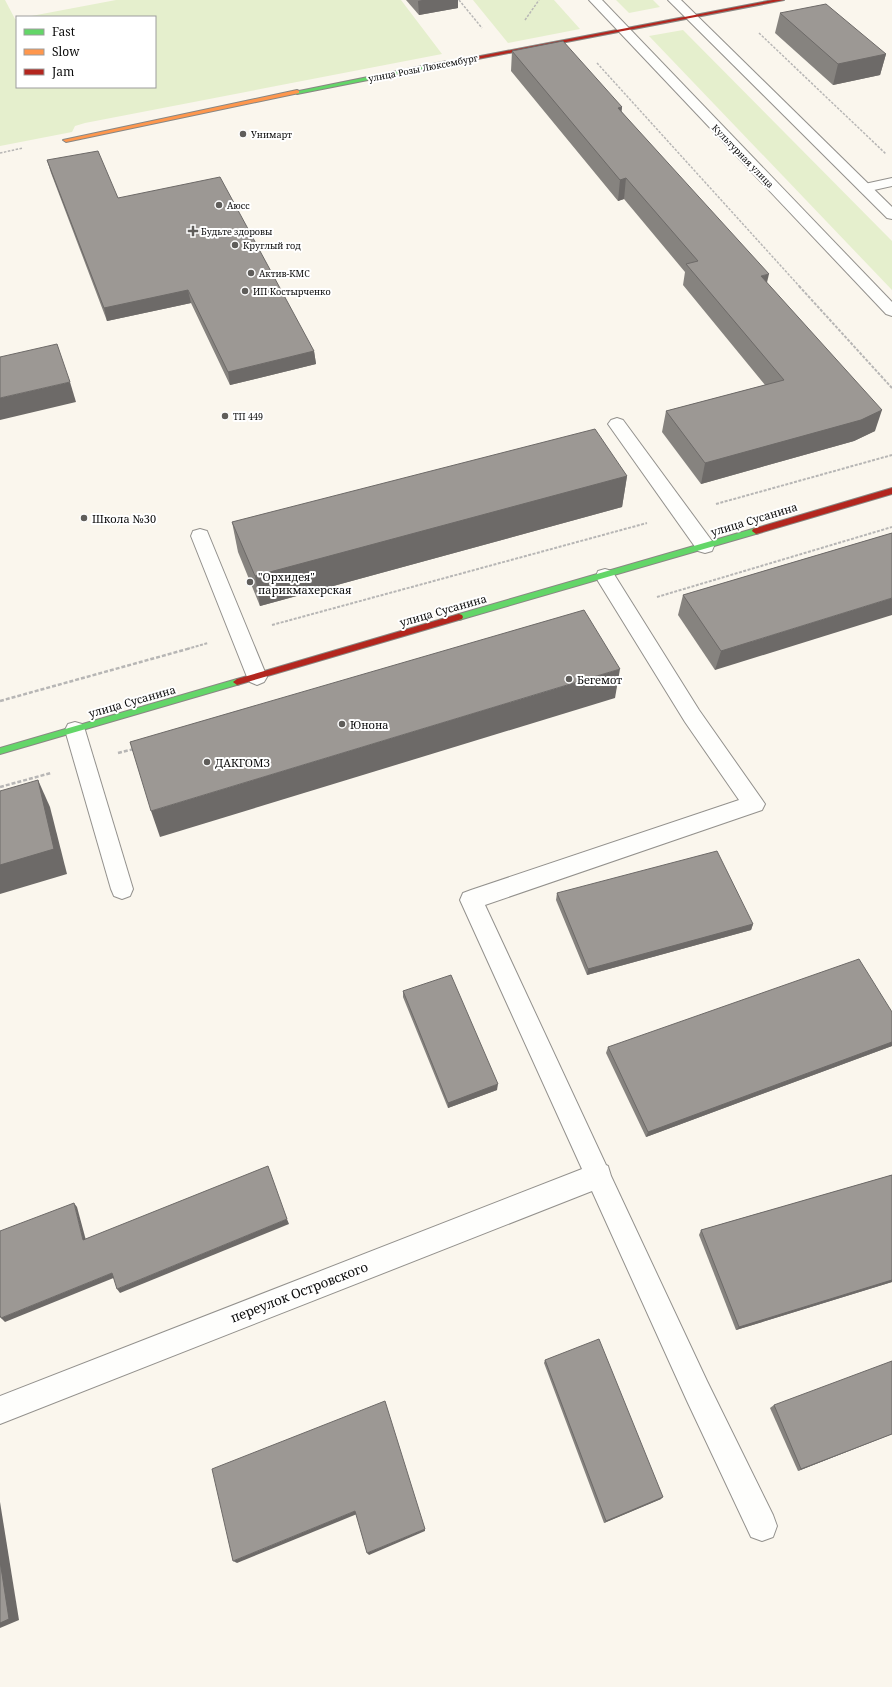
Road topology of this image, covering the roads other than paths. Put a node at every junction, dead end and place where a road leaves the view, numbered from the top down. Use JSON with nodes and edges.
{"nodes":[{"id":1,"x":595,"y":0,"type":"edge"},
{"id":2,"x":674,"y":0,"type":"edge"},
{"id":3,"x":781,"y":0,"type":"edge"},
{"id":4,"x":692,"y":17,"type":"junction"},
{"id":5,"x":624,"y":30,"type":"junction"},
{"id":6,"x":66,"y":140,"type":"dead end"},
{"id":7,"x":892,"y":182,"type":"edge"},
{"id":8,"x":865,"y":188,"type":"junction"},
{"id":9,"x":892,"y":215,"type":"edge"},
{"id":10,"x":892,"y":311,"type":"edge"},
{"id":11,"x":617,"y":424,"type":"dead end"},
{"id":12,"x":892,"y":491,"type":"edge"},
{"id":13,"x":200,"y":536,"type":"dead end"},
{"id":14,"x":705,"y":546,"type":"junction"},
{"id":15,"x":605,"y":576,"type":"junction"},
{"id":16,"x":257,"y":677,"type":"junction"},
{"id":17,"x":75,"y":730,"type":"junction"},
{"id":18,"x":0,"y":751,"type":"edge"},
{"id":19,"x":122,"y":889,"type":"dead end"},
{"id":20,"x":599,"y":1175,"type":"junction"},
{"id":21,"x":0,"y":1410,"type":"edge"},
{"id":22,"x":762,"y":1526,"type":"dead end"}],
"edges":[{"from":1,"to":5,"type":"street","name":"Культурная улица"},
{"from":2,"to":4,"type":"street"},
{"from":3,"to":4,"type":"street","name":"улица Розы Люксембург"},
{"from":4,"to":5,"type":"street","name":"улица Розы Люксембург"},
{"from":4,"to":8,"type":"street"},
{"from":5,"to":6,"type":"street","name":"улица Розы Люксембург"},
{"from":5,"to":10,"type":"street","name":"Культурная улица"},
{"from":7,"to":8,"type":"street"},
{"from":8,"to":9,"type":"street"},
{"from":11,"to":14,"type":"street"},
{"from":12,"to":14,"type":"street","name":"улица Сусанина"},
{"from":13,"to":16,"type":"street"},
{"from":14,"to":15,"type":"street","name":"улица Сусанина"},
{"from":15,"to":16,"type":"street","name":"улица Сусанина"},
{"from":15,"to":20,"type":"street"},
{"from":16,"to":17,"type":"street","name":"улица Сусанина"},
{"from":17,"to":18,"type":"street","name":"улица Сусанина"},
{"from":17,"to":19,"type":"street"},
{"from":20,"to":21,"type":"street","name":"переулок Островского"},
{"from":20,"to":22,"type":"street"}]}
